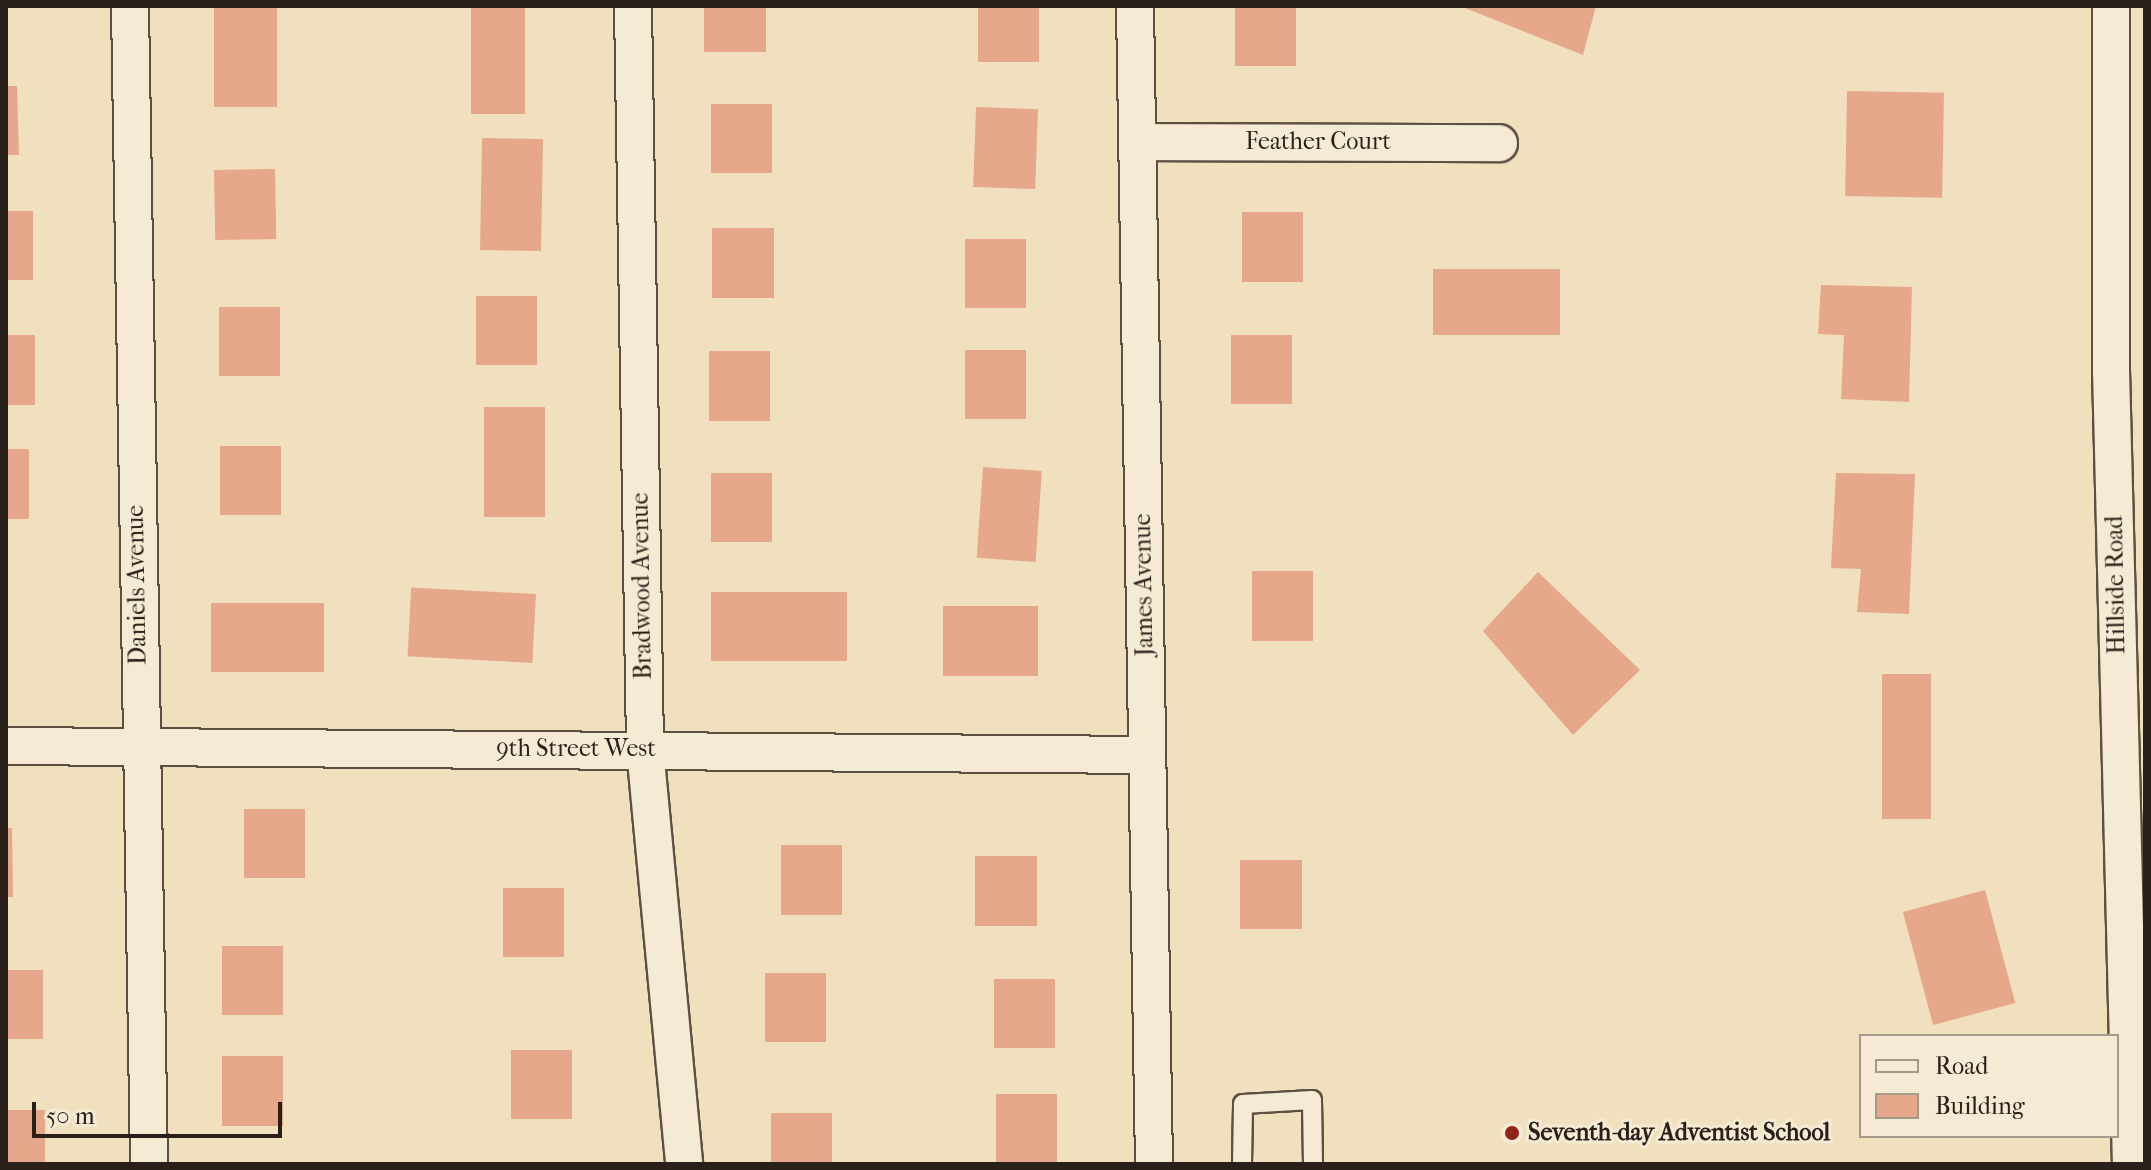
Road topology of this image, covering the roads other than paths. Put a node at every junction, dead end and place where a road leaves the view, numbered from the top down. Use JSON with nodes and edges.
{"nodes":[{"id":1,"x":130,"y":6,"type":"edge"},
{"id":2,"x":633,"y":6,"type":"edge"},
{"id":3,"x":1135,"y":6,"type":"edge"},
{"id":4,"x":2111,"y":6,"type":"edge"},
{"id":5,"x":1137,"y":142,"type":"junction"},
{"id":6,"x":1499,"y":143,"type":"dead end"},
{"id":7,"x":6,"y":746,"type":"edge"},
{"id":8,"x":138,"y":746,"type":"junction"},
{"id":9,"x":645,"y":749,"type":"junction"},
{"id":10,"x":1146,"y":755,"type":"junction"},
{"id":11,"x":149,"y":1164,"type":"edge"},
{"id":12,"x":684,"y":1164,"type":"edge"},
{"id":13,"x":1154,"y":1164,"type":"edge"},
{"id":14,"x":1242,"y":1164,"type":"edge"},
{"id":15,"x":1313,"y":1164,"type":"edge"},
{"id":16,"x":2131,"y":1164,"type":"edge"}],
"edges":[{"from":1,"to":8,"type":"street","name":"Daniels Avenue"},
{"from":2,"to":9,"type":"street","name":"Bradwood Avenue"},
{"from":3,"to":5,"type":"street","name":"James Avenue"},
{"from":4,"to":16,"type":"street","name":"Hillside Road"},
{"from":5,"to":6,"type":"street","name":"Feather Court"},
{"from":5,"to":10,"type":"street","name":"James Avenue"},
{"from":7,"to":8,"type":"street","name":"9th Street West"},
{"from":8,"to":9,"type":"street","name":"9th Street West"},
{"from":8,"to":11,"type":"street","name":"Daniels Avenue"},
{"from":9,"to":10,"type":"street","name":"9th Street West"},
{"from":9,"to":12,"type":"street","name":"Bradwood Avenue"},
{"from":10,"to":13,"type":"street","name":"James Avenue"},
{"from":14,"to":15,"type":"lane"}]}
